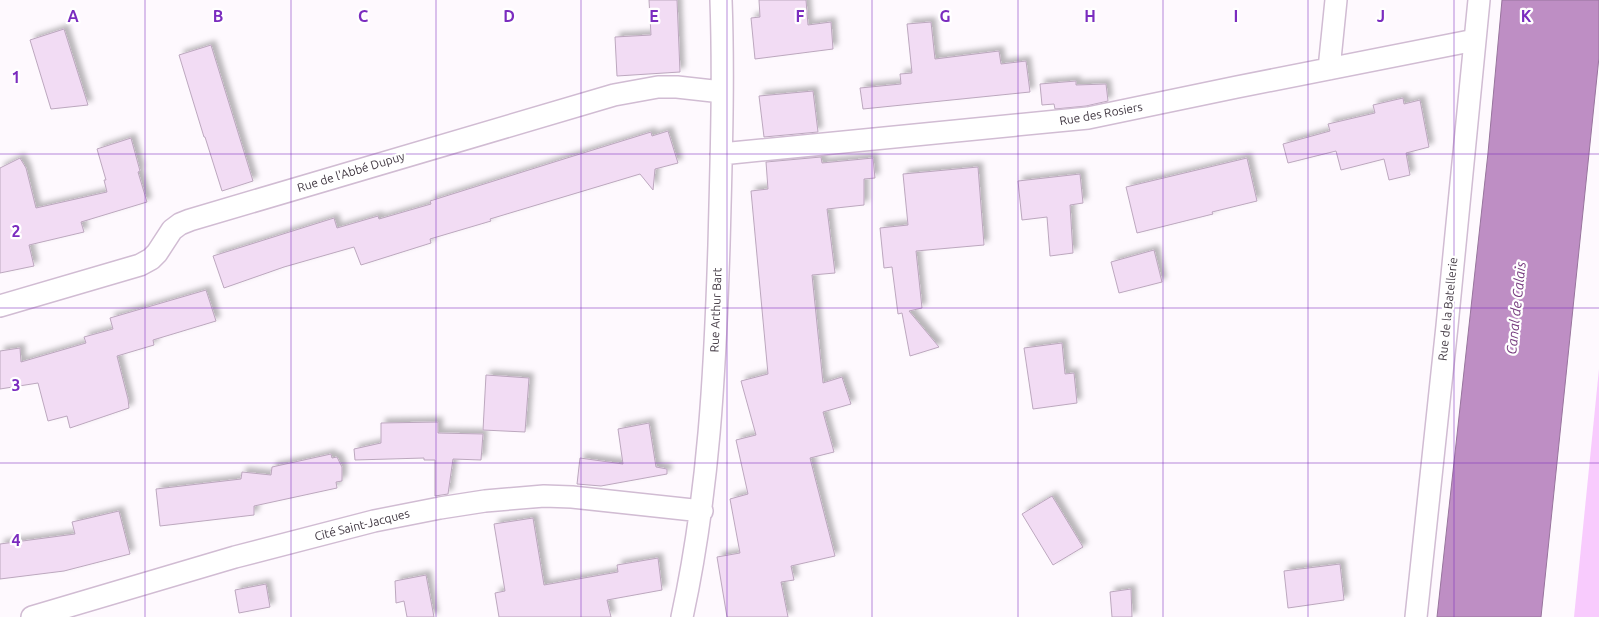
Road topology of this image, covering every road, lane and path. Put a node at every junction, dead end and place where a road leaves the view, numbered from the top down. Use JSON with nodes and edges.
{"nodes":[{"id":1,"x":721,"y":0,"type":"edge"},
{"id":2,"x":1336,"y":0,"type":"edge"},
{"id":3,"x":1479,"y":0,"type":"edge"},
{"id":4,"x":1475,"y":40,"type":"junction"},
{"id":5,"x":1329,"y":69,"type":"junction"},
{"id":6,"x":722,"y":92,"type":"junction"},
{"id":7,"x":721,"y":154,"type":"junction"},
{"id":8,"x":0,"y":306,"type":"edge"},
{"id":9,"x":702,"y":510,"type":"junction"},
{"id":10,"x":32,"y":617,"type":"edge"},
{"id":11,"x":682,"y":617,"type":"edge"},
{"id":12,"x":1416,"y":617,"type":"edge"}],
"edges":[{"from":1,"to":6,"type":"street","name":"Rue Arthur Bart"},
{"from":2,"to":5,"type":"street"},
{"from":3,"to":4,"type":"street","name":"Rue de la Batellerie"},
{"from":4,"to":5,"type":"street","name":"Rue des Rosiers"},
{"from":4,"to":12,"type":"street","name":"Rue de la Batellerie"},
{"from":5,"to":7,"type":"street","name":"Rue des Rosiers"},
{"from":6,"to":7,"type":"street","name":"Rue Arthur Bart"},
{"from":6,"to":8,"type":"street","name":"Rue de l'Abbé Dupuy"},
{"from":7,"to":9,"type":"street","name":"Rue Arthur Bart"},
{"from":9,"to":10,"type":"street","name":"Cité Saint-Jacques"},
{"from":9,"to":11,"type":"street","name":"Rue Arthur Bart"}]}
